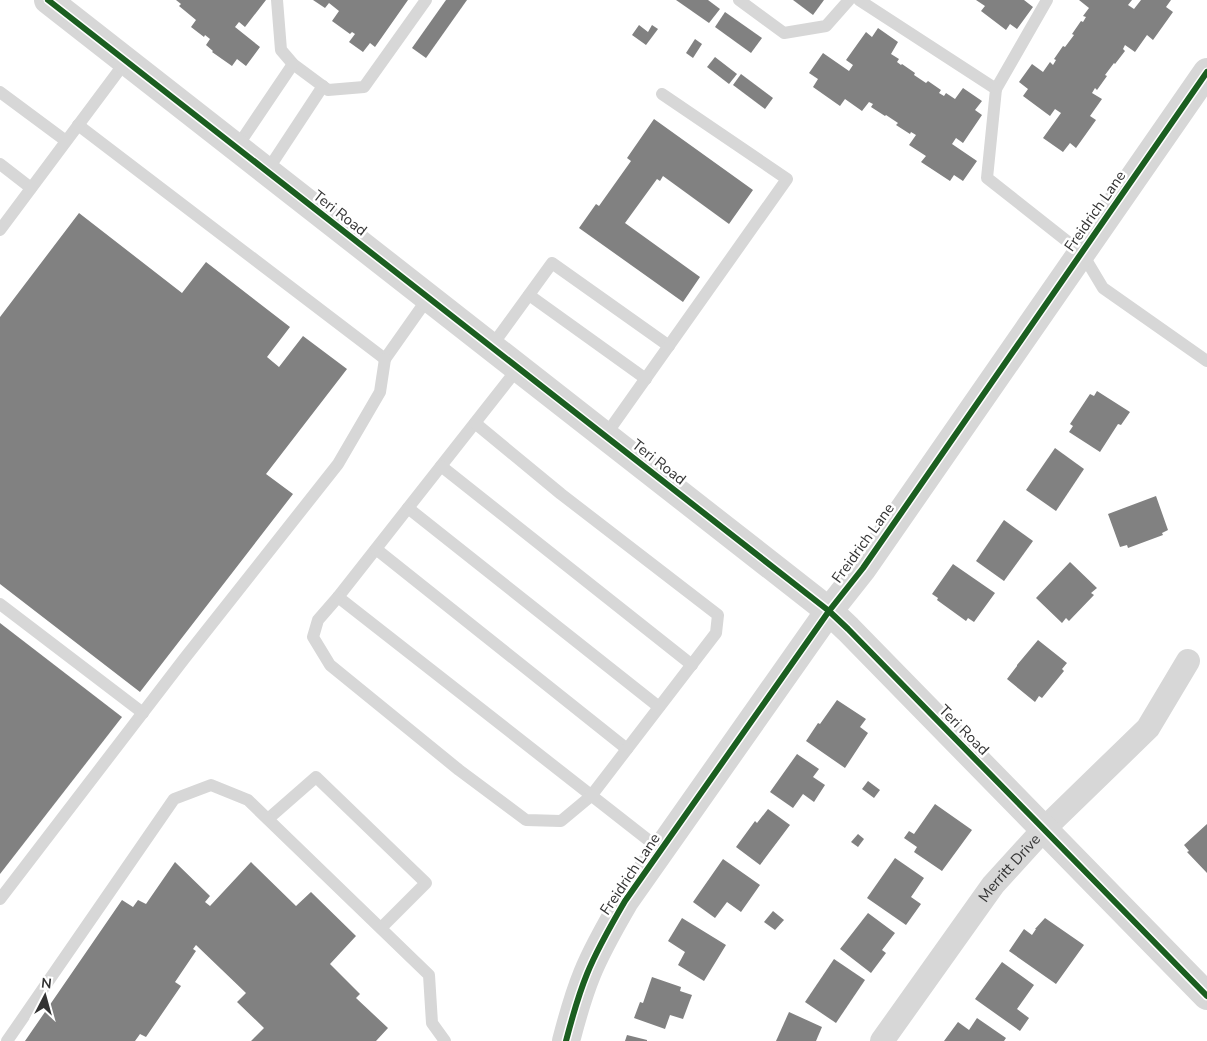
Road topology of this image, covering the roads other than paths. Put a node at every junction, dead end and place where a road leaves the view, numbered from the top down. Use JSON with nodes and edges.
{"nodes":[{"id":1,"x":48,"y":0,"type":"edge"},
{"id":2,"x":277,"y":0,"type":"edge"},
{"id":3,"x":426,"y":0,"type":"edge"},
{"id":4,"x":738,"y":0,"type":"edge"},
{"id":5,"x":849,"y":0,"type":"edge"},
{"id":6,"x":859,"y":0,"type":"edge"},
{"id":7,"x":1047,"y":0,"type":"edge"},
{"id":8,"x":126,"y":61,"type":"junction"},
{"id":9,"x":293,"y":64,"type":"junction"},
{"id":10,"x":1207,"y":72,"type":"edge"},
{"id":11,"x":323,"y":86,"type":"junction"},
{"id":12,"x":996,"y":89,"type":"junction"},
{"id":13,"x":0,"y":92,"type":"edge"},
{"id":14,"x":662,"y":94,"type":"dead end"},
{"id":15,"x":78,"y":125,"type":"junction"},
{"id":16,"x":66,"y":141,"type":"junction"},
{"id":17,"x":237,"y":148,"type":"junction"},
{"id":18,"x":0,"y":164,"type":"edge"},
{"id":19,"x":267,"y":171,"type":"junction"},
{"id":20,"x":31,"y":188,"type":"junction"},
{"id":21,"x":0,"y":230,"type":"edge"},
{"id":22,"x":1082,"y":253,"type":"junction"},
{"id":23,"x":529,"y":294,"type":"junction"},
{"id":24,"x":428,"y":298,"type":"junction"},
{"id":25,"x":669,"y":346,"type":"junction"},
{"id":26,"x":491,"y":347,"type":"junction"},
{"id":27,"x":384,"y":359,"type":"junction"},
{"id":28,"x":1207,"y":361,"type":"edge"},
{"id":29,"x":518,"y":368,"type":"junction"},
{"id":30,"x":646,"y":379,"type":"junction"},
{"id":31,"x":474,"y":423,"type":"junction"},
{"id":32,"x":605,"y":436,"type":"junction"},
{"id":33,"x":441,"y":466,"type":"junction"},
{"id":34,"x":408,"y":508,"type":"junction"},
{"id":35,"x":376,"y":549,"type":"junction"},
{"id":36,"x":338,"y":597,"type":"junction"},
{"id":37,"x":0,"y":604,"type":"edge"},
{"id":38,"x":829,"y":612,"type":"junction"},
{"id":39,"x":1188,"y":662,"type":"dead end"},
{"id":40,"x":692,"y":665,"type":"junction"},
{"id":41,"x":659,"y":708,"type":"junction"},
{"id":42,"x":143,"y":713,"type":"junction"},
{"id":43,"x":627,"y":749,"type":"junction"},
{"id":44,"x":591,"y":796,"type":"junction"},
{"id":45,"x":268,"y":819,"type":"junction"},
{"id":46,"x":1044,"y":829,"type":"junction"},
{"id":47,"x":661,"y":850,"type":"junction"},
{"id":48,"x":0,"y":899,"type":"edge"},
{"id":49,"x":381,"y":928,"type":"junction"},
{"id":50,"x":1206,"y":994,"type":"edge"},
{"id":51,"x":7,"y":1041,"type":"edge"},
{"id":52,"x":445,"y":1041,"type":"edge"},
{"id":53,"x":566,"y":1041,"type":"edge"},
{"id":54,"x":882,"y":1041,"type":"edge"}],
"edges":[{"from":1,"to":8,"type":"street","name":"Teri Road"},
{"from":2,"to":9,"type":"lane"},
{"from":3,"to":11,"type":"lane"},
{"from":4,"to":5,"type":"lane"},
{"from":6,"to":12,"type":"lane"},
{"from":7,"to":12,"type":"lane"},
{"from":8,"to":15,"type":"lane"},
{"from":8,"to":17,"type":"street","name":"Teri Road"},
{"from":9,"to":11,"type":"lane"},
{"from":9,"to":17,"type":"lane"},
{"from":10,"to":22,"type":"street","name":"Freidrich Lane"},
{"from":11,"to":19,"type":"lane"},
{"from":12,"to":22,"type":"lane"},
{"from":13,"to":16,"type":"lane"},
{"from":14,"to":25,"type":"lane"},
{"from":15,"to":16,"type":"lane"},
{"from":15,"to":27,"type":"lane"},
{"from":16,"to":20,"type":"lane"},
{"from":17,"to":19,"type":"street","name":"Teri Road"},
{"from":18,"to":20,"type":"lane"},
{"from":19,"to":24,"type":"street","name":"Teri Road"},
{"from":20,"to":21,"type":"lane"},
{"from":22,"to":28,"type":"lane"},
{"from":22,"to":38,"type":"street","name":"Freidrich Lane"},
{"from":23,"to":25,"type":"lane"},
{"from":23,"to":26,"type":"lane"},
{"from":23,"to":30,"type":"lane"},
{"from":24,"to":26,"type":"street","name":"Teri Road"},
{"from":24,"to":27,"type":"lane"},
{"from":25,"to":30,"type":"lane"},
{"from":26,"to":29,"type":"street","name":"Teri Road"},
{"from":27,"to":42,"type":"lane"},
{"from":29,"to":31,"type":"lane"},
{"from":29,"to":32,"type":"street","name":"Teri Road"},
{"from":30,"to":32,"type":"lane"},
{"from":31,"to":33,"type":"lane"},
{"from":31,"to":40,"type":"lane"},
{"from":32,"to":38,"type":"street","name":"Teri Road"},
{"from":33,"to":34,"type":"lane"},
{"from":33,"to":40,"type":"lane"},
{"from":34,"to":35,"type":"lane"},
{"from":34,"to":41,"type":"lane"},
{"from":35,"to":36,"type":"lane"},
{"from":35,"to":43,"type":"lane"},
{"from":36,"to":44,"type":"lane"},
{"from":36,"to":44,"type":"lane"},
{"from":37,"to":42,"type":"lane"},
{"from":38,"to":46,"type":"street","name":"Teri Road"},
{"from":38,"to":47,"type":"street","name":"Freidrich Lane"},
{"from":39,"to":46,"type":"street","name":"Merritt Drive"},
{"from":40,"to":41,"type":"lane"},
{"from":41,"to":43,"type":"lane"},
{"from":42,"to":48,"type":"lane"},
{"from":43,"to":44,"type":"lane"},
{"from":44,"to":47,"type":"lane"},
{"from":45,"to":49,"type":"lane"},
{"from":45,"to":49,"type":"lane"},
{"from":45,"to":51,"type":"lane"},
{"from":46,"to":50,"type":"street","name":"Teri Road"},
{"from":46,"to":54,"type":"street","name":"Merritt Drive"},
{"from":47,"to":53,"type":"street","name":"Freidrich Lane"},
{"from":49,"to":52,"type":"lane"}]}
